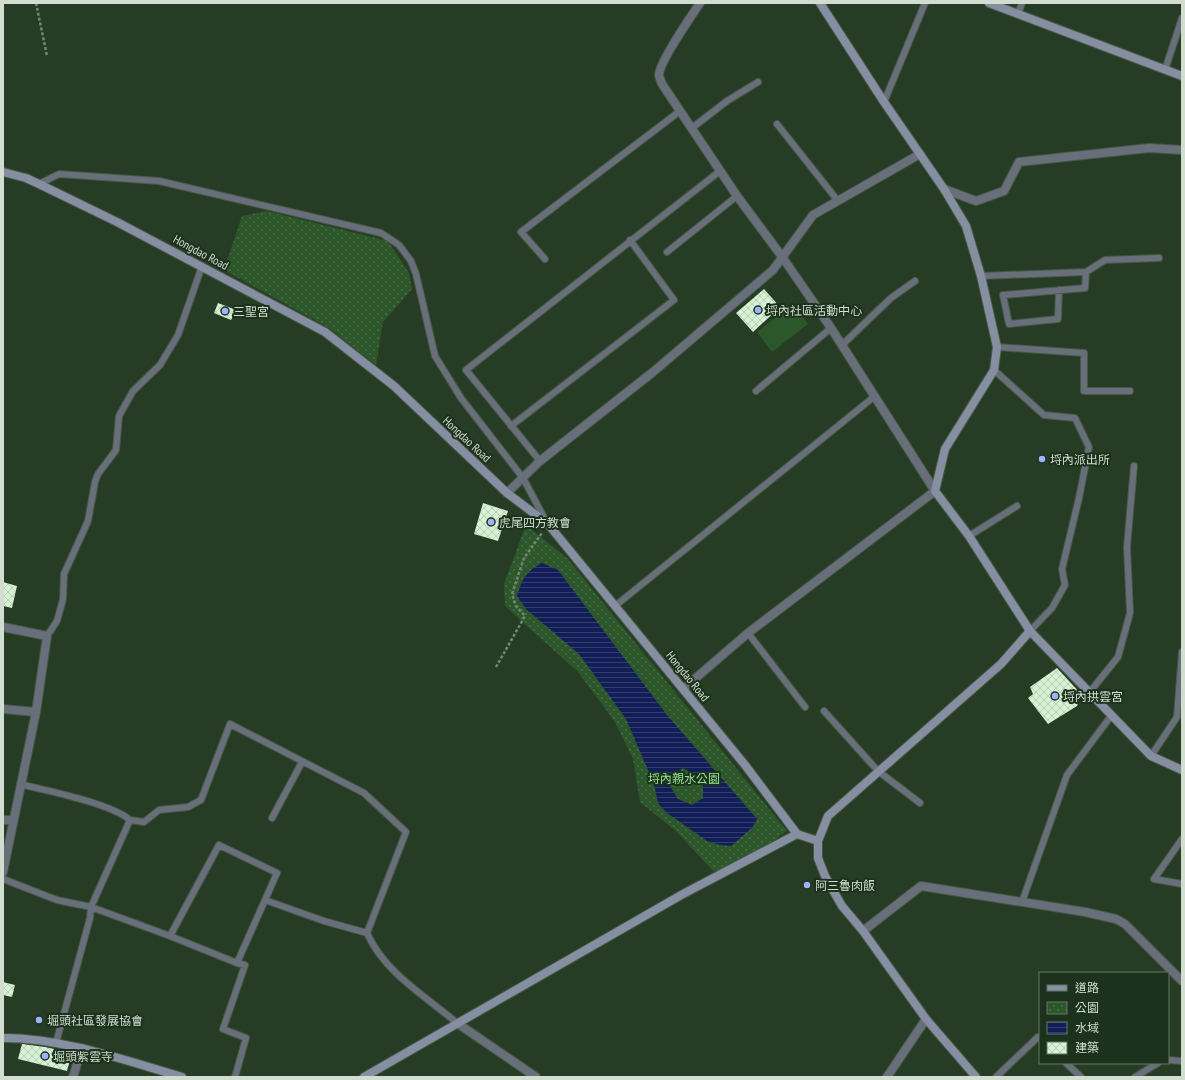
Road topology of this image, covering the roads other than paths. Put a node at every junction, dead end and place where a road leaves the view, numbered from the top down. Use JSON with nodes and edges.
{"nodes":[{"id":1,"x":700,"y":3,"type":"edge"},
{"id":2,"x":820,"y":3,"type":"edge"},
{"id":3,"x":925,"y":3,"type":"edge"},
{"id":4,"x":989,"y":3,"type":"edge"},
{"id":5,"x":1022,"y":3,"type":"edge"},
{"id":6,"x":1018,"y":14,"type":"junction"},
{"id":7,"x":1182,"y":18,"type":"edge"},
{"id":8,"x":1165,"y":70,"type":"junction"},
{"id":9,"x":1182,"y":76,"type":"edge"},
{"id":10,"x":758,"y":82,"type":"dead end"},
{"id":11,"x":884,"y":102,"type":"junction"},
{"id":12,"x":680,"y":111,"type":"junction"},
{"id":13,"x":777,"y":124,"type":"dead end"},
{"id":14,"x":692,"y":128,"type":"junction"},
{"id":15,"x":1182,"y":150,"type":"edge"},
{"id":16,"x":920,"y":154,"type":"junction"},
{"id":17,"x":720,"y":171,"type":"junction"},
{"id":18,"x":3,"y":172,"type":"edge"},
{"id":19,"x":39,"y":184,"type":"junction"},
{"id":20,"x":944,"y":189,"type":"junction"},
{"id":21,"x":737,"y":196,"type":"junction"},
{"id":22,"x":838,"y":201,"type":"junction"},
{"id":23,"x":630,"y":240,"type":"junction"},
{"id":24,"x":667,"y":252,"type":"dead end"},
{"id":25,"x":783,"y":258,"type":"junction"},
{"id":26,"x":1159,"y":258,"type":"dead end"},
{"id":27,"x":545,"y":259,"type":"dead end"},
{"id":28,"x":202,"y":266,"type":"junction"},
{"id":29,"x":1086,"y":272,"type":"junction"},
{"id":30,"x":981,"y":276,"type":"junction"},
{"id":31,"x":915,"y":281,"type":"dead end"},
{"id":32,"x":1059,"y":290,"type":"junction"},
{"id":33,"x":831,"y":328,"type":"junction"},
{"id":34,"x":842,"y":345,"type":"junction"},
{"id":35,"x":997,"y":347,"type":"junction"},
{"id":36,"x":994,"y":370,"type":"junction"},
{"id":37,"x":756,"y":391,"type":"dead end"},
{"id":38,"x":1130,"y":391,"type":"dead end"},
{"id":39,"x":874,"y":396,"type":"junction"},
{"id":40,"x":511,"y":426,"type":"junction"},
{"id":41,"x":540,"y":461,"type":"junction"},
{"id":42,"x":1134,"y":466,"type":"dead end"},
{"id":43,"x":523,"y":478,"type":"junction"},
{"id":44,"x":935,"y":491,"type":"junction"},
{"id":45,"x":507,"y":493,"type":"junction"},
{"id":46,"x":1017,"y":506,"type":"dead end"},
{"id":47,"x":548,"y":524,"type":"junction"},
{"id":48,"x":969,"y":536,"type":"junction"},
{"id":49,"x":615,"y":606,"type":"junction"},
{"id":50,"x":3,"y":627,"type":"edge"},
{"id":51,"x":1030,"y":631,"type":"junction"},
{"id":52,"x":748,"y":633,"type":"junction"},
{"id":53,"x":48,"y":636,"type":"junction"},
{"id":54,"x":1182,"y":652,"type":"edge"},
{"id":55,"x":683,"y":689,"type":"junction"},
{"id":56,"x":1089,"y":693,"type":"junction"},
{"id":57,"x":805,"y":707,"type":"dead end"},
{"id":58,"x":3,"y":709,"type":"edge"},
{"id":59,"x":824,"y":711,"type":"dead end"},
{"id":60,"x":36,"y":712,"type":"junction"},
{"id":61,"x":1111,"y":716,"type":"junction"},
{"id":62,"x":1151,"y":756,"type":"junction"},
{"id":63,"x":302,"y":762,"type":"junction"},
{"id":64,"x":1182,"y":770,"type":"edge"},
{"id":65,"x":878,"y":771,"type":"junction"},
{"id":66,"x":20,"y":784,"type":"junction"},
{"id":67,"x":920,"y":803,"type":"dead end"},
{"id":68,"x":272,"y":818,"type":"dead end"},
{"id":69,"x":3,"y":820,"type":"edge"},
{"id":70,"x":13,"y":820,"type":"junction"},
{"id":71,"x":130,"y":820,"type":"junction"},
{"id":72,"x":797,"y":834,"type":"junction"},
{"id":73,"x":1182,"y":839,"type":"edge"},
{"id":74,"x":818,"y":841,"type":"junction"},
{"id":75,"x":3,"y":872,"type":"edge"},
{"id":76,"x":3,"y":879,"type":"edge"},
{"id":77,"x":1182,"y":884,"type":"edge"},
{"id":78,"x":265,"y":900,"type":"junction"},
{"id":79,"x":1022,"y":902,"type":"junction"},
{"id":80,"x":90,"y":907,"type":"junction"},
{"id":81,"x":863,"y":931,"type":"junction"},
{"id":82,"x":367,"y":933,"type":"junction"},
{"id":83,"x":170,"y":936,"type":"junction"},
{"id":84,"x":237,"y":963,"type":"junction"},
{"id":85,"x":1182,"y":981,"type":"edge"},
{"id":86,"x":926,"y":1019,"type":"junction"},
{"id":87,"x":457,"y":1023,"type":"junction"},
{"id":88,"x":3,"y":1038,"type":"edge"},
{"id":89,"x":1039,"y":1038,"type":"edge"},
{"id":90,"x":56,"y":1043,"type":"junction"},
{"id":91,"x":82,"y":1048,"type":"junction"},
{"id":92,"x":1169,"y":1060,"type":"edge"},
{"id":93,"x":1182,"y":1061,"type":"edge"},
{"id":94,"x":1067,"y":1064,"type":"edge"},
{"id":95,"x":1156,"y":1064,"type":"edge"},
{"id":96,"x":72,"y":1077,"type":"edge"},
{"id":97,"x":182,"y":1077,"type":"edge"},
{"id":98,"x":235,"y":1077,"type":"edge"},
{"id":99,"x":364,"y":1077,"type":"edge"},
{"id":100,"x":536,"y":1077,"type":"edge"},
{"id":101,"x":887,"y":1077,"type":"edge"},
{"id":102,"x":976,"y":1077,"type":"edge"},
{"id":103,"x":996,"y":1077,"type":"edge"},
{"id":104,"x":1081,"y":1077,"type":"edge"},
{"id":105,"x":1135,"y":1077,"type":"edge"}],
"edges":[{"from":1,"to":12,"type":"street"},
{"from":2,"to":11,"type":"street"},
{"from":3,"to":11,"type":"lane"},
{"from":4,"to":6,"type":"street"},
{"from":5,"to":6,"type":"lane"},
{"from":6,"to":8,"type":"street"},
{"from":7,"to":8,"type":"lane"},
{"from":8,"to":9,"type":"street"},
{"from":10,"to":14,"type":"lane"},
{"from":11,"to":16,"type":"street"},
{"from":12,"to":14,"type":"street"},
{"from":12,"to":27,"type":"lane"},
{"from":13,"to":22,"type":"lane"},
{"from":14,"to":17,"type":"street"},
{"from":15,"to":20,"type":"street"},
{"from":16,"to":20,"type":"street"},
{"from":16,"to":22,"type":"street"},
{"from":17,"to":21,"type":"street"},
{"from":17,"to":23,"type":"lane"},
{"from":18,"to":19,"type":"street","name":"Hongdao Road"},
{"from":19,"to":28,"type":"street","name":"Hongdao Road"},
{"from":19,"to":43,"type":"lane"},
{"from":20,"to":30,"type":"street"},
{"from":21,"to":24,"type":"lane"},
{"from":21,"to":25,"type":"street"},
{"from":22,"to":25,"type":"street"},
{"from":23,"to":40,"type":"lane"},
{"from":23,"to":40,"type":"lane"},
{"from":25,"to":33,"type":"street"},
{"from":25,"to":41,"type":"street"},
{"from":26,"to":29,"type":"lane"},
{"from":28,"to":45,"type":"street","name":"Hongdao Road"},
{"from":28,"to":53,"type":"lane"},
{"from":29,"to":30,"type":"lane"},
{"from":29,"to":32,"type":"lane"},
{"from":30,"to":35,"type":"street"},
{"from":31,"to":34,"type":"lane"},
{"from":32,"to":32,"type":"lane"},
{"from":33,"to":34,"type":"street"},
{"from":33,"to":37,"type":"lane"},
{"from":34,"to":39,"type":"street"},
{"from":35,"to":36,"type":"street"},
{"from":35,"to":38,"type":"lane"},
{"from":36,"to":44,"type":"street"},
{"from":36,"to":51,"type":"lane"},
{"from":39,"to":44,"type":"street"},
{"from":39,"to":49,"type":"lane"},
{"from":40,"to":41,"type":"lane"},
{"from":41,"to":43,"type":"street"},
{"from":42,"to":56,"type":"lane"},
{"from":43,"to":45,"type":"street"},
{"from":43,"to":47,"type":"lane"},
{"from":44,"to":48,"type":"street"},
{"from":44,"to":52,"type":"street"},
{"from":45,"to":47,"type":"street","name":"Hongdao Road"},
{"from":46,"to":48,"type":"lane"},
{"from":47,"to":49,"type":"street","name":"Hongdao Road"},
{"from":48,"to":51,"type":"street"},
{"from":49,"to":55,"type":"street","name":"Hongdao Road"},
{"from":50,"to":53,"type":"street"},
{"from":51,"to":56,"type":"street"},
{"from":51,"to":65,"type":"street"},
{"from":52,"to":55,"type":"street"},
{"from":52,"to":57,"type":"lane"},
{"from":53,"to":60,"type":"street"},
{"from":54,"to":62,"type":"lane"},
{"from":55,"to":72,"type":"street","name":"Hongdao Road"},
{"from":56,"to":61,"type":"street"},
{"from":58,"to":60,"type":"street"},
{"from":59,"to":65,"type":"lane"},
{"from":60,"to":66,"type":"street"},
{"from":61,"to":62,"type":"street"},
{"from":61,"to":79,"type":"lane"},
{"from":62,"to":64,"type":"street"},
{"from":63,"to":68,"type":"lane"},
{"from":63,"to":71,"type":"lane"},
{"from":63,"to":82,"type":"lane"},
{"from":65,"to":67,"type":"lane"},
{"from":65,"to":74,"type":"street"},
{"from":66,"to":70,"type":"street"},
{"from":66,"to":71,"type":"lane"},
{"from":69,"to":70,"type":"street"},
{"from":70,"to":75,"type":"street"},
{"from":71,"to":80,"type":"lane"},
{"from":72,"to":74,"type":"street"},
{"from":72,"to":87,"type":"street"},
{"from":73,"to":77,"type":"lane"},
{"from":74,"to":81,"type":"street"},
{"from":76,"to":80,"type":"lane"},
{"from":78,"to":82,"type":"lane"},
{"from":78,"to":83,"type":"lane"},
{"from":78,"to":84,"type":"lane"},
{"from":79,"to":81,"type":"street"},
{"from":79,"to":85,"type":"street"},
{"from":80,"to":83,"type":"lane"},
{"from":80,"to":90,"type":"lane"},
{"from":81,"to":86,"type":"street"},
{"from":82,"to":87,"type":"lane"},
{"from":83,"to":84,"type":"lane"},
{"from":84,"to":98,"type":"lane"},
{"from":86,"to":101,"type":"street"},
{"from":86,"to":102,"type":"street"},
{"from":87,"to":99,"type":"street"},
{"from":87,"to":100,"type":"street"},
{"from":88,"to":90,"type":"street"},
{"from":89,"to":103,"type":"lane"},
{"from":90,"to":91,"type":"street"},
{"from":91,"to":96,"type":"street"},
{"from":91,"to":97,"type":"street"},
{"from":92,"to":93,"type":"lane"},
{"from":94,"to":104,"type":"lane"},
{"from":95,"to":105,"type":"lane"}]}
